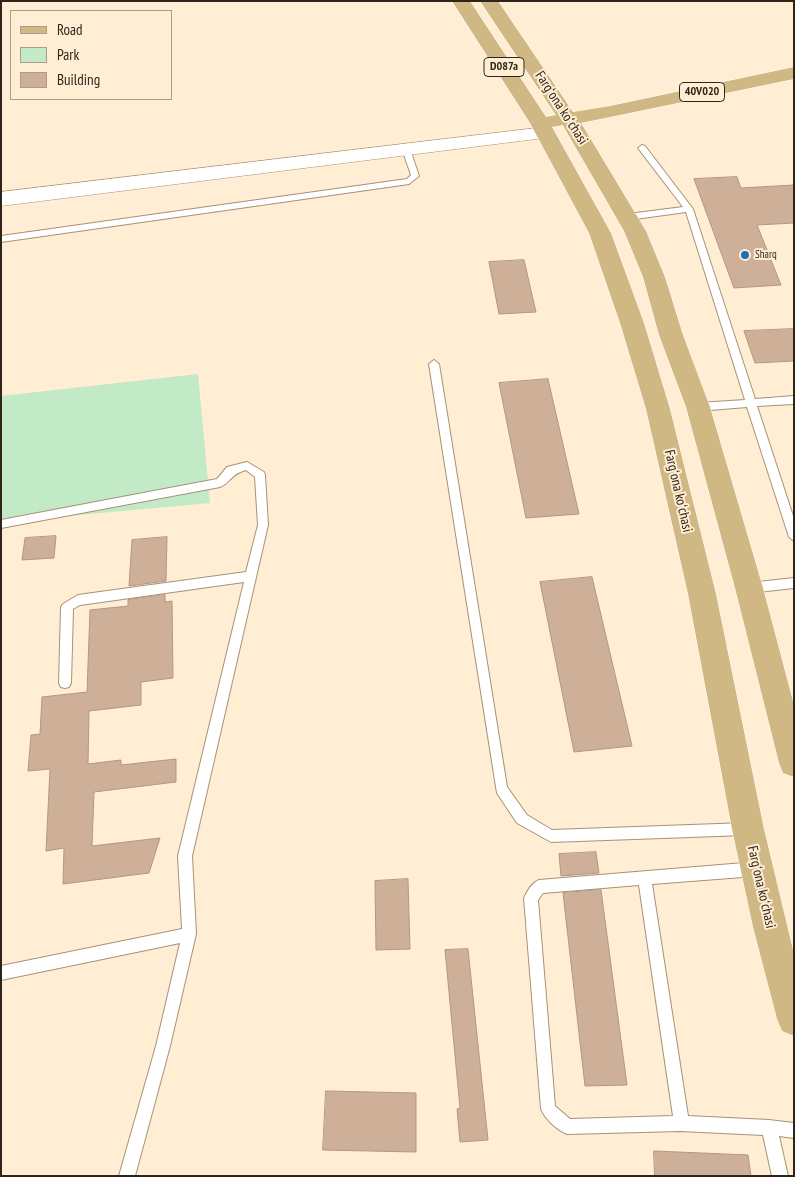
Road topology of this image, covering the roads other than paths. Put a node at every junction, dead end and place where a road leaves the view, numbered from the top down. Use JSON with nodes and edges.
{"nodes":[{"id":1,"x":461,"y":1,"type":"edge"},
{"id":2,"x":489,"y":1,"type":"edge"},
{"id":3,"x":794,"y":74,"type":"edge"},
{"id":4,"x":794,"y":90,"type":"edge"},
{"id":5,"x":572,"y":124,"type":"junction"},
{"id":6,"x":543,"y":128,"type":"junction"},
{"id":7,"x":642,"y":148,"type":"dead end"},
{"id":8,"x":406,"y":150,"type":"junction"},
{"id":9,"x":1,"y":199,"type":"edge"},
{"id":10,"x":689,"y":209,"type":"junction"},
{"id":11,"x":628,"y":217,"type":"junction"},
{"id":12,"x":1,"y":239,"type":"edge"},
{"id":13,"x":434,"y":364,"type":"dead end"},
{"id":14,"x":794,"y":400,"type":"edge"},
{"id":15,"x":752,"y":402,"type":"junction"},
{"id":16,"x":698,"y":407,"type":"junction"},
{"id":17,"x":1,"y":524,"type":"edge"},
{"id":18,"x":793,"y":534,"type":"edge"},
{"id":19,"x":251,"y":576,"type":"junction"},
{"id":20,"x":794,"y":583,"type":"edge"},
{"id":21,"x":748,"y":588,"type":"junction"},
{"id":22,"x":65,"y":683,"type":"dead end"},
{"id":23,"x":794,"y":763,"type":"edge"},
{"id":24,"x":748,"y":828,"type":"junction"},
{"id":25,"x":758,"y":869,"type":"junction"},
{"id":26,"x":645,"y":879,"type":"junction"},
{"id":27,"x":189,"y":934,"type":"junction"},
{"id":28,"x":1,"y":972,"type":"edge"},
{"id":29,"x":794,"y":1018,"type":"edge"},
{"id":30,"x":681,"y":1122,"type":"junction"},
{"id":31,"x":769,"y":1127,"type":"junction"},
{"id":32,"x":794,"y":1131,"type":"edge"},
{"id":33,"x":127,"y":1176,"type":"edge"},
{"id":34,"x":780,"y":1176,"type":"edge"}],
"edges":[{"from":1,"to":6,"type":"main road","name":"Fargʻona koʻchasi","number":"D087a"},
{"from":2,"to":5,"type":"main road","name":"Fargʻona koʻchasi","number":"D087a"},
{"from":3,"to":5,"type":"main road","number":"40V020"},
{"from":4,"to":5,"type":"main road","number":"40V020"},
{"from":5,"to":6,"type":"main road","number":"40V020"},
{"from":5,"to":11,"type":"main road","name":"Fargʻona koʻchasi"},
{"from":6,"to":8,"type":"main road"},
{"from":6,"to":24,"type":"main road","name":"Fargʻona koʻchasi"},
{"from":7,"to":10,"type":"lane"},
{"from":8,"to":9,"type":"main road"},
{"from":8,"to":12,"type":"lane"},
{"from":10,"to":11,"type":"lane"},
{"from":10,"to":15,"type":"lane"},
{"from":11,"to":16,"type":"main road","name":"Fargʻona koʻchasi"},
{"from":13,"to":24,"type":"lane"},
{"from":14,"to":15,"type":"lane"},
{"from":15,"to":16,"type":"lane"},
{"from":15,"to":18,"type":"lane"},
{"from":16,"to":21,"type":"main road","name":"Fargʻona koʻchasi"},
{"from":17,"to":19,"type":"lane"},
{"from":19,"to":22,"type":"lane"},
{"from":19,"to":27,"type":"lane"},
{"from":20,"to":21,"type":"lane"},
{"from":21,"to":23,"type":"main road","name":"Fargʻona koʻchasi"},
{"from":24,"to":25,"type":"main road","name":"Fargʻona koʻchasi"},
{"from":25,"to":26,"type":"lane"},
{"from":25,"to":29,"type":"main road","name":"Fargʻona koʻchasi"},
{"from":26,"to":30,"type":"lane"},
{"from":26,"to":30,"type":"lane"},
{"from":27,"to":28,"type":"lane"},
{"from":27,"to":33,"type":"lane"},
{"from":30,"to":31,"type":"lane"},
{"from":31,"to":32,"type":"lane"},
{"from":31,"to":34,"type":"lane"}]}
